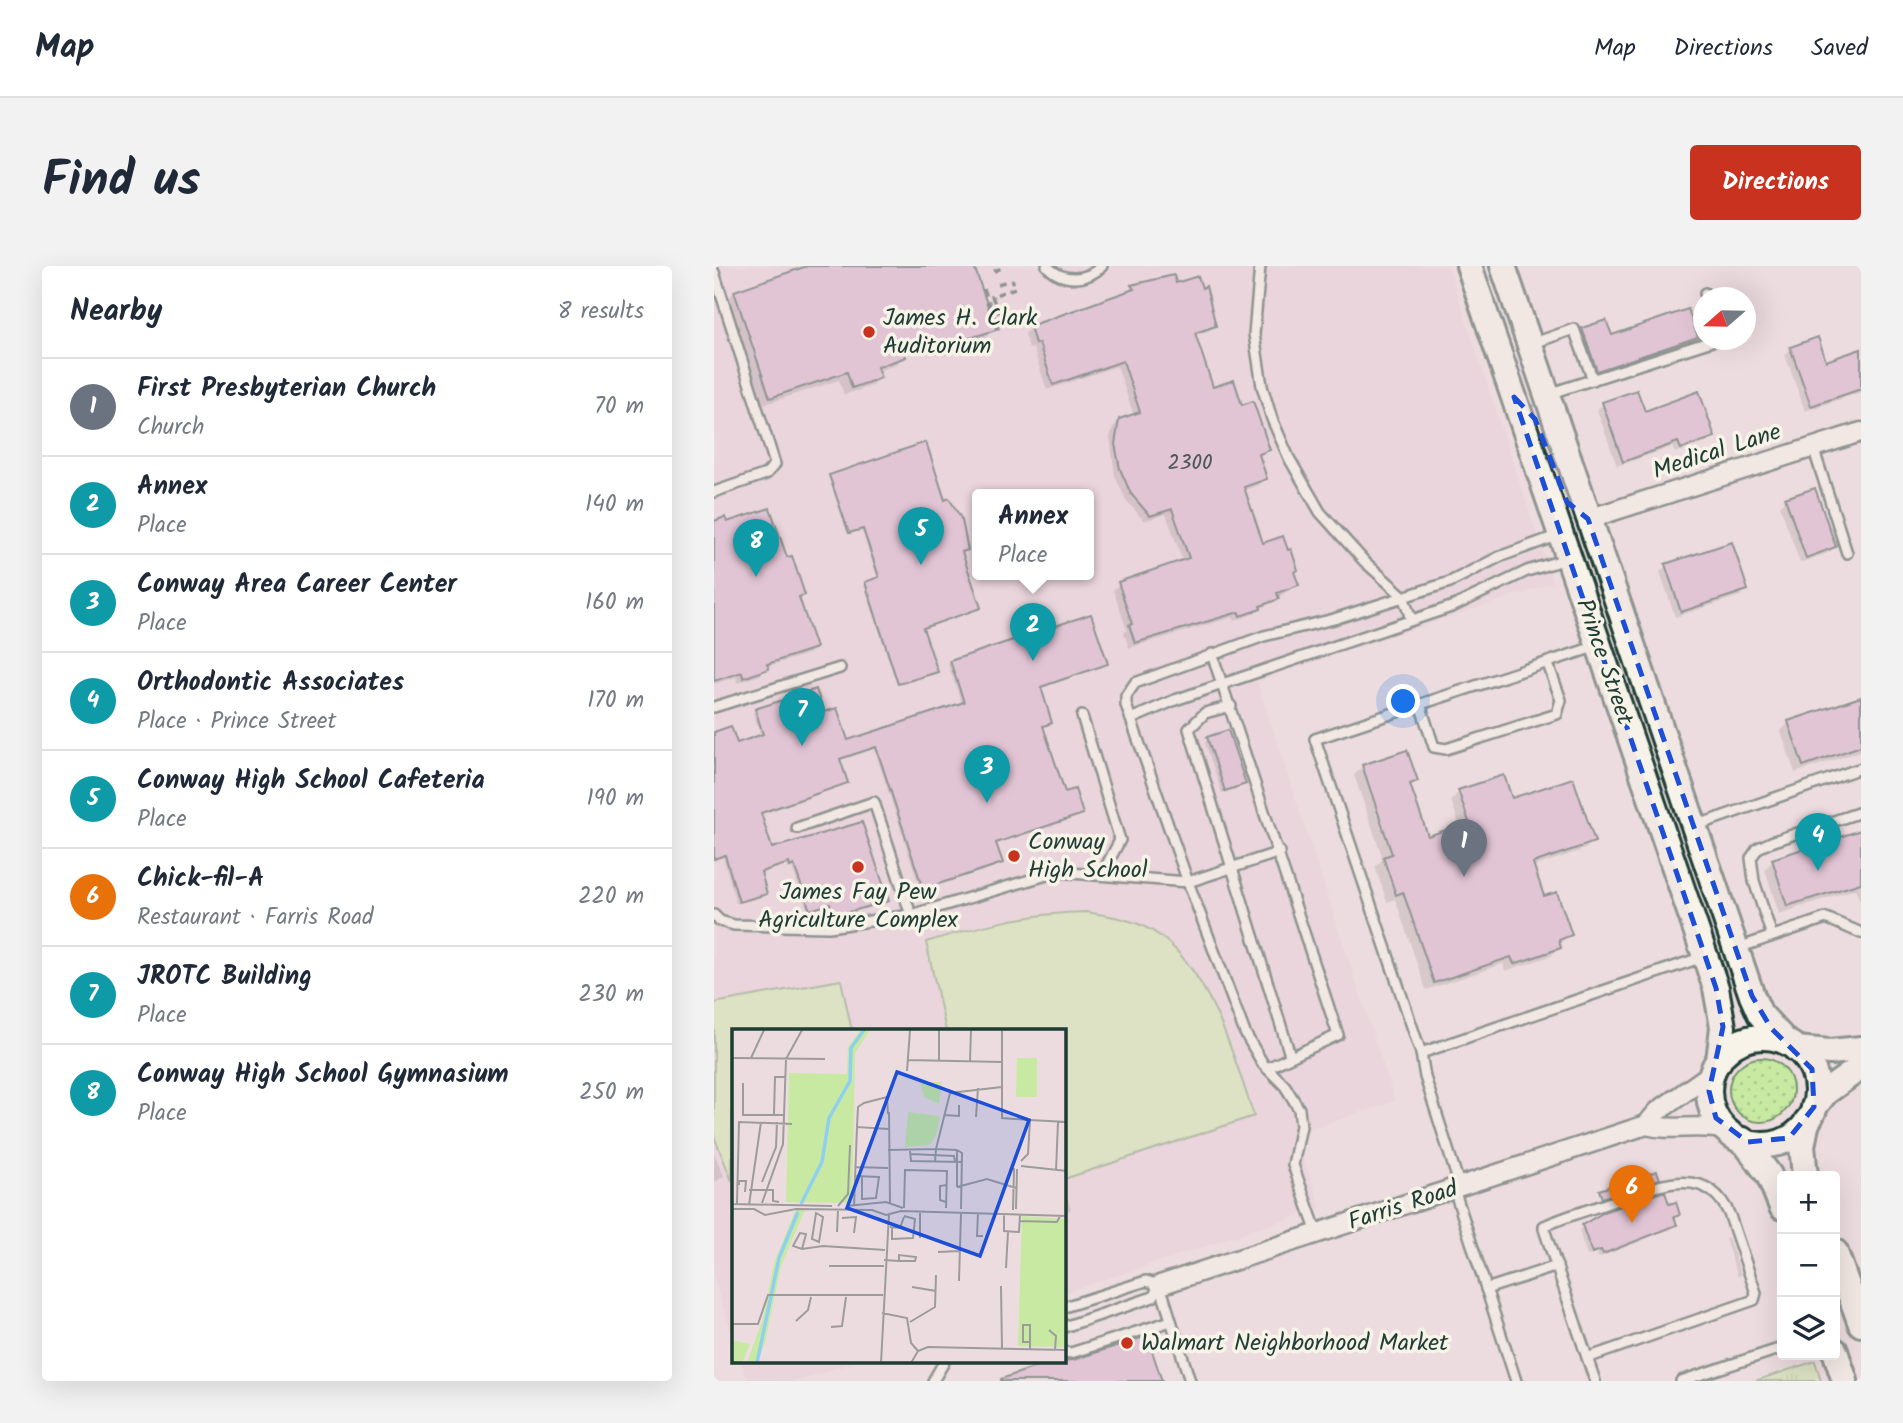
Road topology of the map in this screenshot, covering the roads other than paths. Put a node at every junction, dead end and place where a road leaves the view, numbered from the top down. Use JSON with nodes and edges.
{"nodes":[{"id":1,"x":1047,"y":266,"type":"edge"},
{"id":2,"x":1102,"y":266,"type":"edge"},
{"id":3,"x":1260,"y":266,"type":"edge"},
{"id":4,"x":1469,"y":266,"type":"edge"},
{"id":5,"x":1490,"y":266,"type":"edge"},
{"id":6,"x":1503,"y":266,"type":"edge"},
{"id":7,"x":714,"y":272,"type":"edge"},
{"id":8,"x":1519,"y":315,"type":"junction"},
{"id":9,"x":1529,"y":344,"type":"junction"},
{"id":10,"x":1693,"y":347,"type":"edge"},
{"id":11,"x":1593,"y":380,"type":"junction"},
{"id":12,"x":1546,"y":395,"type":"junction"},
{"id":13,"x":1514,"y":397,"type":"junction"},
{"id":14,"x":1861,"y":432,"type":"edge"},
{"id":15,"x":1813,"y":447,"type":"junction"},
{"id":16,"x":714,"y":492,"type":"edge"},
{"id":17,"x":1588,"y":519,"type":"junction"},
{"id":18,"x":1565,"y":546,"type":"junction"},
{"id":19,"x":1847,"y":553,"type":"dead end"},
{"id":20,"x":1403,"y":596,"type":"junction"},
{"id":21,"x":1411,"y":619,"type":"junction"},
{"id":22,"x":1599,"y":645,"type":"junction"},
{"id":23,"x":1212,"y":654,"type":"junction"},
{"id":24,"x":1548,"y":664,"type":"junction"},
{"id":25,"x":840,"y":668,"type":"dead end"},
{"id":26,"x":1224,"y":685,"type":"junction"},
{"id":27,"x":1420,"y":704,"type":"junction"},
{"id":28,"x":1231,"y":706,"type":"junction"},
{"id":29,"x":714,"y":707,"type":"edge"},
{"id":30,"x":1082,"y":716,"type":"dead end"},
{"id":31,"x":1131,"y":719,"type":"junction"},
{"id":32,"x":1861,"y":768,"type":"edge"},
{"id":33,"x":1861,"y":812,"type":"edge"},
{"id":34,"x":1693,"y":826,"type":"junction"},
{"id":35,"x":797,"y":828,"type":"dead end"},
{"id":36,"x":1280,"y":852,"type":"junction"},
{"id":37,"x":1233,"y":867,"type":"junction"},
{"id":38,"x":1102,"y":874,"type":"junction"},
{"id":39,"x":1188,"y":882,"type":"junction"},
{"id":40,"x":714,"y":915,"type":"edge"},
{"id":41,"x":911,"y":915,"type":"junction"},
{"id":42,"x":1861,"y":933,"type":"edge"},
{"id":43,"x":1772,"y":936,"type":"junction"},
{"id":44,"x":1735,"y":949,"type":"junction"},
{"id":45,"x":1705,"y":956,"type":"junction"},
{"id":46,"x":1791,"y":1046,"type":"junction"},
{"id":47,"x":1861,"y":1049,"type":"edge"},
{"id":48,"x":1421,"y":1053,"type":"junction"},
{"id":49,"x":1290,"y":1055,"type":"junction"},
{"id":50,"x":1716,"y":1067,"type":"junction"},
{"id":51,"x":1861,"y":1067,"type":"edge"},
{"id":52,"x":1267,"y":1068,"type":"junction"},
{"id":53,"x":1810,"y":1114,"type":"junction"},
{"id":54,"x":1646,"y":1125,"type":"junction"},
{"id":55,"x":1735,"y":1135,"type":"junction"},
{"id":56,"x":1804,"y":1171,"type":"edge"},
{"id":57,"x":1457,"y":1188,"type":"junction"},
{"id":58,"x":1777,"y":1194,"type":"edge"},
{"id":59,"x":1317,"y":1233,"type":"junction"},
{"id":60,"x":1557,"y":1266,"type":"junction"},
{"id":61,"x":1840,"y":1266,"type":"edge"},
{"id":62,"x":1160,"y":1285,"type":"junction"},
{"id":63,"x":1486,"y":1289,"type":"junction"},
{"id":64,"x":1066,"y":1306,"type":"edge"},
{"id":65,"x":1171,"y":1321,"type":"junction"},
{"id":66,"x":1861,"y":1324,"type":"edge"},
{"id":67,"x":1066,"y":1326,"type":"edge"},
{"id":68,"x":1777,"y":1350,"type":"edge"},
{"id":69,"x":1066,"y":1352,"type":"edge"},
{"id":70,"x":1587,"y":1357,"type":"junction"},
{"id":71,"x":1838,"y":1360,"type":"edge"},
{"id":72,"x":943,"y":1364,"type":"edge"},
{"id":73,"x":933,"y":1381,"type":"edge"},
{"id":74,"x":1190,"y":1381,"type":"edge"},
{"id":75,"x":1516,"y":1381,"type":"edge"},
{"id":76,"x":1595,"y":1381,"type":"edge"},
{"id":77,"x":1681,"y":1381,"type":"edge"},
{"id":78,"x":1845,"y":1381,"type":"edge"}],
"edges":[{"from":1,"to":2,"type":"lane"},
{"from":3,"to":20,"type":"lane"},
{"from":4,"to":13,"type":"main road","name":"Prince Street"},
{"from":5,"to":8,"type":"main road"},
{"from":6,"to":8,"type":"main road","name":"Prince Street"},
{"from":7,"to":16,"type":"lane"},
{"from":8,"to":9,"type":"main road","name":"Prince Street"},
{"from":9,"to":11,"type":"lane"},
{"from":9,"to":12,"type":"main road","name":"Prince Street"},
{"from":10,"to":11,"type":"lane"},
{"from":11,"to":12,"type":"lane"},
{"from":12,"to":17,"type":"main road","name":"Prince Street"},
{"from":13,"to":17,"type":"main road"},
{"from":13,"to":18,"type":"main road","name":"Prince Street"},
{"from":14,"to":15,"type":"street","name":"Medical Lane"},
{"from":15,"to":17,"type":"street","name":"Medical Lane"},
{"from":15,"to":19,"type":"lane"},
{"from":17,"to":34,"type":"main road","name":"Prince Street"},
{"from":18,"to":20,"type":"lane"},
{"from":18,"to":21,"type":"lane"},
{"from":18,"to":22,"type":"main road","name":"Prince Street"},
{"from":20,"to":21,"type":"lane"},
{"from":20,"to":23,"type":"lane"},
{"from":21,"to":26,"type":"lane"},
{"from":22,"to":24,"type":"lane"},
{"from":22,"to":34,"type":"main road"},
{"from":22,"to":45,"type":"main road","name":"Prince Street"},
{"from":23,"to":26,"type":"lane"},
{"from":23,"to":31,"type":"lane"},
{"from":24,"to":27,"type":"lane"},
{"from":24,"to":27,"type":"lane"},
{"from":25,"to":29,"type":"lane"},
{"from":26,"to":28,"type":"lane"},
{"from":26,"to":31,"type":"lane"},
{"from":27,"to":48,"type":"lane"},
{"from":28,"to":36,"type":"lane"},
{"from":28,"to":37,"type":"lane"},
{"from":30,"to":38,"type":"lane"},
{"from":31,"to":39,"type":"lane"},
{"from":32,"to":34,"type":"lane"},
{"from":33,"to":43,"type":"lane"},
{"from":34,"to":44,"type":"main road","name":"Prince Street"},
{"from":35,"to":41,"type":"lane"},
{"from":36,"to":37,"type":"lane"},
{"from":36,"to":49,"type":"lane"},
{"from":37,"to":39,"type":"lane"},
{"from":37,"to":49,"type":"lane"},
{"from":38,"to":39,"type":"lane"},
{"from":38,"to":41,"type":"lane"},
{"from":39,"to":52,"type":"lane"},
{"from":40,"to":41,"type":"lane"},
{"from":42,"to":43,"type":"lane"},
{"from":43,"to":44,"type":"lane"},
{"from":44,"to":46,"type":"main road","name":"Prince Street"},
{"from":45,"to":48,"type":"lane"},
{"from":45,"to":50,"type":"main road","name":"Prince Street"},
{"from":46,"to":47,"type":"main road"},
{"from":46,"to":50,"type":"main road"},
{"from":46,"to":53,"type":"main road"},
{"from":48,"to":57,"type":"lane"},
{"from":49,"to":52,"type":"lane"},
{"from":50,"to":54,"type":"street","name":"Farris Road"},
{"from":50,"to":55,"type":"main road"},
{"from":51,"to":53,"type":"main road"},
{"from":52,"to":59,"type":"lane"},
{"from":53,"to":55,"type":"main road"},
{"from":53,"to":56,"type":"main road"},
{"from":54,"to":55,"type":"street","name":"Farris Road"},
{"from":54,"to":57,"type":"street","name":"Farris Road"},
{"from":55,"to":58,"type":"main road"},
{"from":57,"to":59,"type":"street","name":"Farris Road"},
{"from":57,"to":63,"type":"lane"},
{"from":59,"to":62,"type":"street","name":"Farris Road"},
{"from":60,"to":63,"type":"lane"},
{"from":60,"to":70,"type":"lane"},
{"from":60,"to":70,"type":"lane"},
{"from":61,"to":66,"type":"main road"},
{"from":62,"to":64,"type":"lane"},
{"from":62,"to":65,"type":"lane"},
{"from":62,"to":67,"type":"lane"},
{"from":63,"to":75,"type":"lane"},
{"from":65,"to":69,"type":"lane"},
{"from":65,"to":74,"type":"lane"},
{"from":68,"to":77,"type":"lane"},
{"from":70,"to":76,"type":"lane"},
{"from":71,"to":78,"type":"main road"},
{"from":72,"to":73,"type":"lane"}]}
